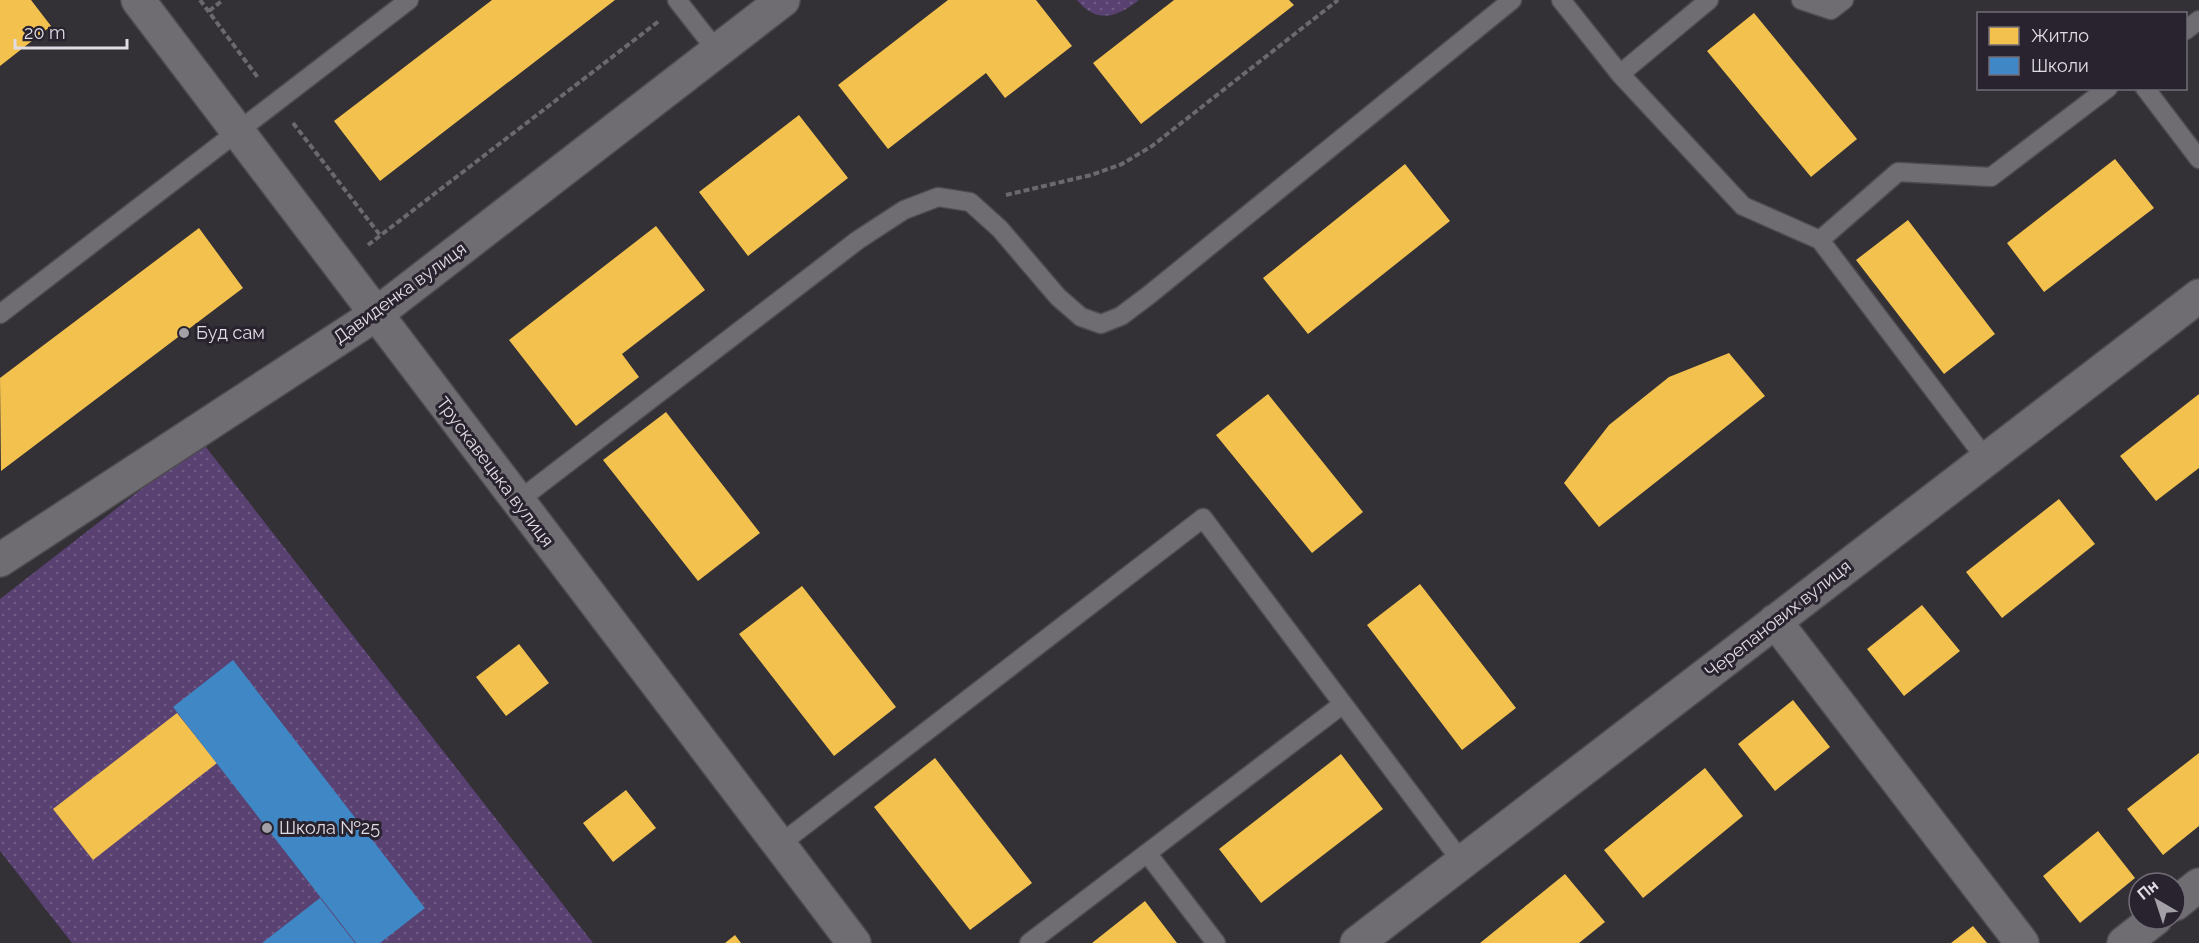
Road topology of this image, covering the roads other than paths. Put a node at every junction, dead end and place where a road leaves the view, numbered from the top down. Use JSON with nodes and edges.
{"nodes":[{"id":1,"x":138,"y":0,"type":"edge"},
{"id":2,"x":409,"y":0,"type":"edge"},
{"id":3,"x":783,"y":0,"type":"edge"},
{"id":4,"x":1512,"y":0,"type":"edge"},
{"id":5,"x":1561,"y":0,"type":"edge"},
{"id":6,"x":1709,"y":0,"type":"edge"},
{"id":7,"x":1801,"y":0,"type":"edge"},
{"id":8,"x":1844,"y":0,"type":"edge"},
{"id":9,"x":679,"y":2,"type":"edge"},
{"id":10,"x":2199,"y":20,"type":"edge"},
{"id":11,"x":2187,"y":29,"type":"edge"},
{"id":12,"x":717,"y":51,"type":"junction"},
{"id":13,"x":1620,"y":74,"type":"junction"},
{"id":14,"x":2105,"y":90,"type":"edge"},
{"id":15,"x":2147,"y":90,"type":"edge"},
{"id":16,"x":236,"y":131,"type":"junction"},
{"id":17,"x":2199,"y":159,"type":"edge"},
{"id":18,"x":1820,"y":240,"type":"junction"},
{"id":19,"x":2199,"y":296,"type":"edge"},
{"id":20,"x":0,"y":314,"type":"edge"},
{"id":21,"x":375,"y":315,"type":"junction"},
{"id":22,"x":1986,"y":459,"type":"junction"},
{"id":23,"x":518,"y":501,"type":"junction"},
{"id":24,"x":0,"y":560,"type":"edge"},
{"id":25,"x":1775,"y":621,"type":"junction"},
{"id":26,"x":1343,"y":704,"type":"junction"},
{"id":27,"x":779,"y":845,"type":"junction"},
{"id":28,"x":1147,"y":853,"type":"junction"},
{"id":29,"x":1462,"y":862,"type":"junction"},
{"id":30,"x":2199,"y":885,"type":"edge"},
{"id":31,"x":2187,"y":894,"type":"edge"},
{"id":32,"x":2140,"y":931,"type":"edge"},
{"id":33,"x":854,"y":943,"type":"edge"},
{"id":34,"x":1029,"y":943,"type":"edge"},
{"id":35,"x":1216,"y":943,"type":"edge"},
{"id":36,"x":1357,"y":943,"type":"edge"},
{"id":37,"x":2022,"y":943,"type":"edge"},
{"id":38,"x":2124,"y":943,"type":"edge"}],
"edges":[{"from":1,"to":16,"type":"street","name":"Трускавецька вулиця"},
{"from":2,"to":16,"type":"lane"},
{"from":3,"to":12,"type":"street","name":"Давиденка вулиця"},
{"from":4,"to":23,"type":"lane"},
{"from":5,"to":13,"type":"lane"},
{"from":6,"to":13,"type":"lane"},
{"from":7,"to":8,"type":"lane"},
{"from":9,"to":12,"type":"lane"},
{"from":10,"to":11,"type":"lane"},
{"from":12,"to":21,"type":"street","name":"Давиденка вулиця"},
{"from":13,"to":18,"type":"lane"},
{"from":14,"to":18,"type":"lane"},
{"from":15,"to":17,"type":"lane"},
{"from":16,"to":20,"type":"lane"},
{"from":16,"to":21,"type":"street","name":"Трускавецька вулиця"},
{"from":18,"to":22,"type":"lane"},
{"from":19,"to":22,"type":"street","name":"Черепанових вулиця"},
{"from":21,"to":23,"type":"street","name":"Трускавецька вулиця"},
{"from":21,"to":24,"type":"street","name":"Давиденка вулиця"},
{"from":22,"to":25,"type":"street","name":"Черепанових вулиця"},
{"from":23,"to":27,"type":"street","name":"Трускавецька вулиця"},
{"from":25,"to":29,"type":"street","name":"Черепанових вулиця"},
{"from":25,"to":37,"type":"street"},
{"from":26,"to":27,"type":"lane"},
{"from":26,"to":28,"type":"lane"},
{"from":26,"to":29,"type":"lane"},
{"from":27,"to":33,"type":"street","name":"Трускавецька вулиця"},
{"from":28,"to":34,"type":"lane"},
{"from":28,"to":35,"type":"lane"},
{"from":29,"to":36,"type":"street","name":"Черепанових вулиця"},
{"from":30,"to":31,"type":"street"},
{"from":32,"to":38,"type":"street"}]}
